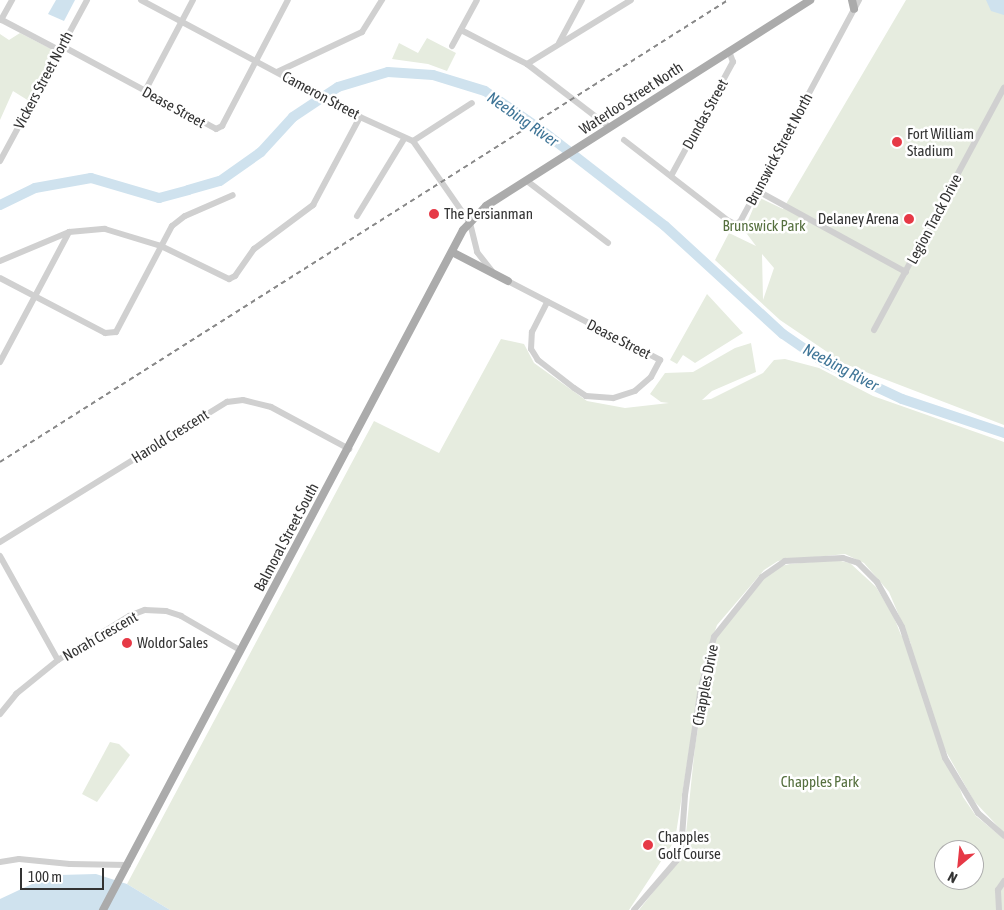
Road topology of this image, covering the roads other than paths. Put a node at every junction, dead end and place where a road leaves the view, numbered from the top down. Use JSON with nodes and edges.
{"nodes":[{"id":1,"x":12,"y":0,"type":"edge"},
{"id":2,"x":87,"y":0,"type":"edge"},
{"id":3,"x":141,"y":0,"type":"edge"},
{"id":4,"x":193,"y":0,"type":"edge"},
{"id":5,"x":288,"y":0,"type":"edge"},
{"id":6,"x":382,"y":0,"type":"edge"},
{"id":7,"x":477,"y":0,"type":"edge"},
{"id":8,"x":582,"y":0,"type":"edge"},
{"id":9,"x":631,"y":0,"type":"edge"},
{"id":10,"x":810,"y":0,"type":"edge"},
{"id":11,"x":852,"y":0,"type":"edge"},
{"id":12,"x":859,"y":0,"type":"edge"},
{"id":13,"x":854,"y":9,"type":"junction"},
{"id":14,"x":1,"y":19,"type":"edge"},
{"id":15,"x":182,"y":22,"type":"junction"},
{"id":16,"x":460,"y":30,"type":"junction"},
{"id":17,"x":559,"y":44,"type":"junction"},
{"id":18,"x":452,"y":46,"type":"dead end"},
{"id":19,"x":61,"y":48,"type":"junction"},
{"id":20,"x":729,"y":51,"type":"junction"},
{"id":21,"x":256,"y":61,"type":"junction"},
{"id":22,"x":527,"y":64,"type":"junction"},
{"id":23,"x":277,"y":72,"type":"junction"},
{"id":24,"x":1004,"y":88,"type":"edge"},
{"id":25,"x":145,"y":91,"type":"junction"},
{"id":26,"x":472,"y":103,"type":"dead end"},
{"id":27,"x":360,"y":117,"type":"junction"},
{"id":28,"x":609,"y":127,"type":"junction"},
{"id":29,"x":404,"y":139,"type":"junction"},
{"id":30,"x":413,"y":140,"type":"junction"},
{"id":31,"x":624,"y":140,"type":"dead end"},
{"id":32,"x":0,"y":161,"type":"edge"},
{"id":33,"x":671,"y":176,"type":"junction"},
{"id":34,"x":527,"y":181,"type":"junction"},
{"id":35,"x":756,"y":190,"type":"junction"},
{"id":36,"x":233,"y":195,"type":"dead end"},
{"id":37,"x":357,"y":216,"type":"dead end"},
{"id":38,"x":470,"y":224,"type":"junction"},
{"id":39,"x":69,"y":232,"type":"junction"},
{"id":40,"x":608,"y":243,"type":"dead end"},
{"id":41,"x":161,"y":246,"type":"junction"},
{"id":42,"x":452,"y":252,"type":"junction"},
{"id":43,"x":0,"y":261,"type":"edge"},
{"id":44,"x":906,"y":272,"type":"junction"},
{"id":45,"x":0,"y":278,"type":"edge"},
{"id":46,"x":508,"y":281,"type":"junction"},
{"id":47,"x":35,"y":296,"type":"junction"},
{"id":48,"x":547,"y":302,"type":"junction"},
{"id":49,"x":874,"y":330,"type":"dead end"},
{"id":50,"x":0,"y":362,"type":"edge"},
{"id":51,"x":349,"y":449,"type":"junction"},
{"id":52,"x":0,"y":542,"type":"edge"},
{"id":53,"x":0,"y":556,"type":"edge"},
{"id":54,"x":240,"y":650,"type":"junction"},
{"id":55,"x":58,"y":660,"type":"junction"},
{"id":56,"x":0,"y":714,"type":"edge"},
{"id":57,"x":1004,"y":836,"type":"edge"},
{"id":58,"x":0,"y":862,"type":"edge"},
{"id":59,"x":128,"y":865,"type":"junction"},
{"id":60,"x":1004,"y":880,"type":"edge"},
{"id":61,"x":104,"y":910,"type":"edge"},
{"id":62,"x":634,"y":910,"type":"edge"},
{"id":63,"x":999,"y":910,"type":"edge"}],
"edges":[{"from":1,"to":14,"type":"street"},
{"from":2,"to":19,"type":"street","name":"Vickers Street North"},
{"from":3,"to":15,"type":"street","name":"Cameron Street"},
{"from":4,"to":15,"type":"street"},
{"from":5,"to":21,"type":"street"},
{"from":6,"to":23,"type":"street"},
{"from":7,"to":16,"type":"street"},
{"from":8,"to":17,"type":"street"},
{"from":9,"to":17,"type":"street"},
{"from":10,"to":20,"type":"main road","name":"Waterloo Street North"},
{"from":11,"to":13,"type":"main road"},
{"from":12,"to":13,"type":"street","name":"Brunswick Street North"},
{"from":13,"to":35,"type":"street","name":"Brunswick Street North"},
{"from":14,"to":19,"type":"street","name":"Dease Street"},
{"from":15,"to":21,"type":"street","name":"Cameron Street"},
{"from":15,"to":25,"type":"street"},
{"from":16,"to":18,"type":"street"},
{"from":16,"to":22,"type":"street"},
{"from":17,"to":22,"type":"street"},
{"from":19,"to":25,"type":"street","name":"Dease Street"},
{"from":19,"to":32,"type":"street","name":"Vickers Street North"},
{"from":20,"to":28,"type":"main road","name":"Waterloo Street North"},
{"from":20,"to":33,"type":"street","name":"Dundas Street"},
{"from":21,"to":23,"type":"street","name":"Cameron Street"},
{"from":21,"to":25,"type":"street","name":"Dease Street"},
{"from":22,"to":28,"type":"street"},
{"from":23,"to":27,"type":"street","name":"Cameron Street"},
{"from":24,"to":44,"type":"street","name":"Legion Track Drive"},
{"from":26,"to":30,"type":"street"},
{"from":27,"to":29,"type":"street","name":"Cameron Street"},
{"from":27,"to":41,"type":"street"},
{"from":28,"to":34,"type":"main road","name":"Waterloo Street North"},
{"from":29,"to":30,"type":"street","name":"Cameron Street"},
{"from":29,"to":37,"type":"street"},
{"from":30,"to":38,"type":"street"},
{"from":31,"to":33,"type":"street"},
{"from":33,"to":35,"type":"street","name":"Brunswick Street North"},
{"from":34,"to":38,"type":"main road","name":"Waterloo Street North"},
{"from":34,"to":40,"type":"street"},
{"from":35,"to":44,"type":"street","name":"Legion Track Drive"},
{"from":36,"to":41,"type":"street"},
{"from":38,"to":42,"type":"main road","name":"Balmoral Street South"},
{"from":38,"to":46,"type":"street","name":"Dease Street"},
{"from":39,"to":41,"type":"street"},
{"from":39,"to":43,"type":"street"},
{"from":39,"to":47,"type":"street"},
{"from":41,"to":47,"type":"street"},
{"from":42,"to":46,"type":"main road"},
{"from":42,"to":51,"type":"main road","name":"Balmoral Street South"},
{"from":44,"to":49,"type":"street","name":"Legion Track Drive"},
{"from":45,"to":47,"type":"street"},
{"from":46,"to":48,"type":"street","name":"Dease Street"},
{"from":47,"to":50,"type":"street"},
{"from":48,"to":48,"type":"street","name":"Dease Street"},
{"from":51,"to":52,"type":"street","name":"Harold Crescent"},
{"from":51,"to":54,"type":"main road","name":"Balmoral Street South"},
{"from":53,"to":55,"type":"street"},
{"from":54,"to":55,"type":"street","name":"Norah Crescent"},
{"from":54,"to":59,"type":"main road","name":"Balmoral Street South"},
{"from":55,"to":56,"type":"street","name":"Norah Crescent"},
{"from":57,"to":62,"type":"street","name":"Chapples Drive"},
{"from":58,"to":59,"type":"street"},
{"from":59,"to":61,"type":"main road","name":"Balmoral Street South"},
{"from":60,"to":63,"type":"street"}]}
